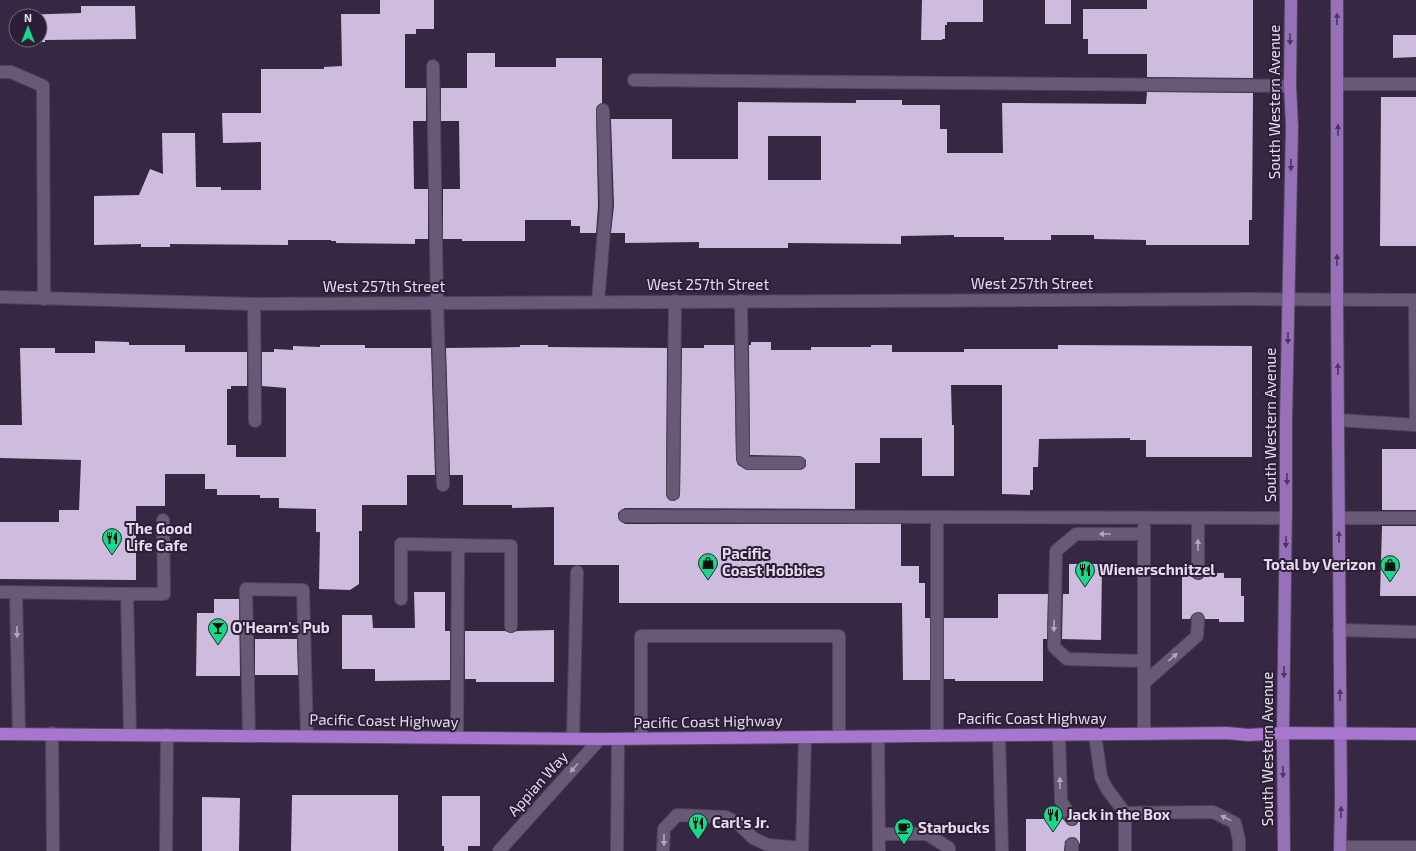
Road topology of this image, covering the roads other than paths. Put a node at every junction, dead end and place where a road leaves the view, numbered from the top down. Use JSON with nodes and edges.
{"nodes":[{"id":1,"x":1291,"y":0,"type":"edge"},
{"id":2,"x":1337,"y":0,"type":"edge"},
{"id":3,"x":433,"y":66,"type":"dead end"},
{"id":4,"x":0,"y":72,"type":"edge"},
{"id":5,"x":634,"y":80,"type":"dead end"},
{"id":6,"x":1338,"y":84,"type":"junction"},
{"id":7,"x":1416,"y":84,"type":"edge"},
{"id":8,"x":1290,"y":86,"type":"junction"},
{"id":9,"x":603,"y":110,"type":"dead end"},
{"id":10,"x":0,"y":297,"type":"edge"},
{"id":11,"x":44,"y":299,"type":"junction"},
{"id":12,"x":1288,"y":299,"type":"junction"},
{"id":13,"x":1337,"y":300,"type":"junction"},
{"id":14,"x":1415,"y":300,"type":"edge"},
{"id":15,"x":675,"y":301,"type":"junction"},
{"id":16,"x":741,"y":301,"type":"junction"},
{"id":17,"x":598,"y":302,"type":"junction"},
{"id":18,"x":437,"y":303,"type":"junction"},
{"id":19,"x":254,"y":304,"type":"junction"},
{"id":20,"x":1338,"y":420,"type":"junction"},
{"id":21,"x":255,"y":421,"type":"dead end"},
{"id":22,"x":1416,"y":425,"type":"edge"},
{"id":23,"x":799,"y":463,"type":"dead end"},
{"id":24,"x":443,"y":485,"type":"dead end"},
{"id":25,"x":673,"y":494,"type":"dead end"},
{"id":26,"x":626,"y":516,"type":"dead end"},
{"id":27,"x":937,"y":517,"type":"junction"},
{"id":28,"x":1144,"y":518,"type":"junction"},
{"id":29,"x":1198,"y":518,"type":"junction"},
{"id":30,"x":1286,"y":518,"type":"junction"},
{"id":31,"x":1339,"y":518,"type":"junction"},
{"id":32,"x":1416,"y":518,"type":"edge"},
{"id":33,"x":163,"y":520,"type":"dead end"},
{"id":34,"x":1144,"y":534,"type":"junction"},
{"id":35,"x":458,"y":546,"type":"junction"},
{"id":36,"x":577,"y":572,"type":"dead end"},
{"id":37,"x":1198,"y":573,"type":"dead end"},
{"id":38,"x":0,"y":592,"type":"edge"},
{"id":39,"x":16,"y":592,"type":"junction"},
{"id":40,"x":127,"y":594,"type":"junction"},
{"id":41,"x":401,"y":599,"type":"dead end"},
{"id":42,"x":1198,"y":619,"type":"dead end"},
{"id":43,"x":511,"y":626,"type":"dead end"},
{"id":44,"x":1339,"y":630,"type":"junction"},
{"id":45,"x":1416,"y":632,"type":"edge"},
{"id":46,"x":1144,"y":661,"type":"junction"},
{"id":47,"x":1144,"y":683,"type":"junction"},
{"id":48,"x":52,"y":733,"type":"junction"},
{"id":49,"x":1283,"y":733,"type":"junction"},
{"id":50,"x":0,"y":734,"type":"edge"},
{"id":51,"x":19,"y":734,"type":"junction"},
{"id":52,"x":130,"y":734,"type":"junction"},
{"id":53,"x":166,"y":734,"type":"junction"},
{"id":54,"x":1144,"y":734,"type":"junction"},
{"id":55,"x":1340,"y":734,"type":"junction"},
{"id":56,"x":1416,"y":734,"type":"edge"},
{"id":57,"x":249,"y":735,"type":"junction"},
{"id":58,"x":999,"y":735,"type":"junction"},
{"id":59,"x":1059,"y":735,"type":"junction"},
{"id":60,"x":1095,"y":735,"type":"junction"},
{"id":61,"x":307,"y":736,"type":"junction"},
{"id":62,"x":937,"y":736,"type":"junction"},
{"id":63,"x":457,"y":737,"type":"junction"},
{"id":64,"x":805,"y":737,"type":"junction"},
{"id":65,"x":839,"y":737,"type":"junction"},
{"id":66,"x":878,"y":737,"type":"junction"},
{"id":67,"x":573,"y":738,"type":"junction"},
{"id":68,"x":641,"y":738,"type":"junction"},
{"id":69,"x":600,"y":739,"type":"junction"},
{"id":70,"x":618,"y":739,"type":"junction"},
{"id":71,"x":1125,"y":813,"type":"junction"},
{"id":72,"x":1072,"y":819,"type":"dead end"},
{"id":73,"x":878,"y":834,"type":"junction"},
{"id":74,"x":1416,"y":847,"type":"edge"},
{"id":75,"x":1340,"y":849,"type":"edge"},
{"id":76,"x":1392,"y":849,"type":"edge"},
{"id":77,"x":802,"y":850,"type":"edge"},
{"id":78,"x":53,"y":851,"type":"edge"},
{"id":79,"x":166,"y":851,"type":"edge"},
{"id":80,"x":499,"y":851,"type":"edge"},
{"id":81,"x":617,"y":851,"type":"edge"},
{"id":82,"x":663,"y":851,"type":"edge"},
{"id":83,"x":879,"y":851,"type":"edge"},
{"id":84,"x":948,"y":851,"type":"edge"},
{"id":85,"x":1002,"y":851,"type":"edge"},
{"id":86,"x":1125,"y":851,"type":"edge"},
{"id":87,"x":1239,"y":851,"type":"edge"},
{"id":88,"x":1284,"y":851,"type":"edge"}],
"edges":[{"from":1,"to":8,"type":"main road","name":"South Western Avenue","one_way":true},
{"from":6,"to":2,"type":"main road","one_way":true},
{"from":3,"to":18,"type":"street"},
{"from":4,"to":11,"type":"street"},
{"from":5,"to":8,"type":"street"},
{"from":6,"to":7,"type":"street"},
{"from":13,"to":6,"type":"main road","one_way":true},
{"from":8,"to":12,"type":"main road","name":"South Western Avenue","one_way":true},
{"from":9,"to":17,"type":"street"},
{"from":10,"to":11,"type":"street","name":"West 257th Street"},
{"from":11,"to":19,"type":"street","name":"West 257th Street"},
{"from":12,"to":13,"type":"street","name":"West 257th Street"},
{"from":12,"to":16,"type":"street","name":"West 257th Street"},
{"from":12,"to":30,"type":"main road","name":"South Western Avenue","one_way":true},
{"from":13,"to":14,"type":"street","name":"West 257th Street"},
{"from":20,"to":13,"type":"main road","one_way":true},
{"from":14,"to":22,"type":"street"},
{"from":15,"to":16,"type":"street","name":"West 257th Street"},
{"from":15,"to":17,"type":"street","name":"West 257th Street"},
{"from":15,"to":25,"type":"street"},
{"from":16,"to":23,"type":"street"},
{"from":17,"to":18,"type":"street","name":"West 257th Street"},
{"from":18,"to":19,"type":"street","name":"West 257th Street"},
{"from":18,"to":24,"type":"street"},
{"from":19,"to":21,"type":"street"},
{"from":20,"to":22,"type":"street"},
{"from":20,"to":31,"type":"main road"},
{"from":26,"to":27,"type":"street"},
{"from":27,"to":28,"type":"street"},
{"from":27,"to":62,"type":"street"},
{"from":28,"to":29,"type":"street"},
{"from":28,"to":34,"type":"street"},
{"from":29,"to":30,"type":"street"},
{"from":37,"to":29,"type":"street","one_way":true},
{"from":30,"to":49,"type":"main road","name":"South Western Avenue","one_way":true},
{"from":31,"to":32,"type":"street"},
{"from":44,"to":31,"type":"main road","one_way":true},
{"from":33,"to":40,"type":"street"},
{"from":34,"to":46,"type":"street"},
{"from":34,"to":46,"type":"street","one_way":true},
{"from":35,"to":41,"type":"street"},
{"from":35,"to":43,"type":"street"},
{"from":35,"to":63,"type":"street"},
{"from":36,"to":67,"type":"street"},
{"from":38,"to":39,"type":"street"},
{"from":39,"to":40,"type":"street"},
{"from":39,"to":51,"type":"street","one_way":true},
{"from":40,"to":52,"type":"street"},
{"from":47,"to":42,"type":"street","one_way":true},
{"from":44,"to":45,"type":"street"},
{"from":55,"to":44,"type":"main road","one_way":true},
{"from":46,"to":47,"type":"street"},
{"from":47,"to":54,"type":"street"},
{"from":48,"to":51,"type":"highway","name":"Pacific Coast Highway"},
{"from":48,"to":52,"type":"highway","name":"Pacific Coast Highway"},
{"from":48,"to":78,"type":"street"},
{"from":49,"to":54,"type":"highway","name":"Pacific Coast Highway"},
{"from":49,"to":55,"type":"highway","name":"Pacific Coast Highway"},
{"from":49,"to":88,"type":"main road","name":"South Western Avenue","one_way":true},
{"from":50,"to":51,"type":"highway","name":"Pacific Coast Highway"},
{"from":52,"to":53,"type":"highway","name":"Pacific Coast Highway"},
{"from":53,"to":57,"type":"highway","name":"Pacific Coast Highway"},
{"from":53,"to":79,"type":"street"},
{"from":54,"to":60,"type":"highway","name":"Pacific Coast Highway"},
{"from":55,"to":56,"type":"highway","name":"Pacific Coast Highway"},
{"from":75,"to":55,"type":"main road","one_way":true},
{"from":57,"to":61,"type":"highway","name":"Pacific Coast Highway"},
{"from":57,"to":61,"type":"street"},
{"from":58,"to":59,"type":"highway","name":"Pacific Coast Highway"},
{"from":58,"to":62,"type":"highway","name":"Pacific Coast Highway"},
{"from":58,"to":85,"type":"street"},
{"from":59,"to":60,"type":"highway","name":"Pacific Coast Highway"},
{"from":72,"to":59,"type":"street","one_way":true},
{"from":60,"to":71,"type":"street"},
{"from":61,"to":63,"type":"highway","name":"Pacific Coast Highway"},
{"from":62,"to":66,"type":"highway","name":"Pacific Coast Highway"},
{"from":63,"to":67,"type":"highway","name":"Pacific Coast Highway"},
{"from":64,"to":65,"type":"highway","name":"Pacific Coast Highway"},
{"from":64,"to":68,"type":"highway","name":"Pacific Coast Highway"},
{"from":64,"to":77,"type":"street"},
{"from":65,"to":66,"type":"highway","name":"Pacific Coast Highway"},
{"from":65,"to":68,"type":"street"},
{"from":66,"to":73,"type":"street"},
{"from":67,"to":69,"type":"highway","name":"Pacific Coast Highway"},
{"from":68,"to":70,"type":"highway","name":"Pacific Coast Highway"},
{"from":69,"to":70,"type":"highway","name":"Pacific Coast Highway"},
{"from":69,"to":80,"type":"street","name":"Appian Way","one_way":true},
{"from":70,"to":81,"type":"street"},
{"from":71,"to":86,"type":"street"},
{"from":87,"to":71,"type":"street","one_way":true},
{"from":73,"to":83,"type":"street"},
{"from":73,"to":84,"type":"street"},
{"from":74,"to":76,"type":"street"},
{"from":75,"to":76,"type":"street"},
{"from":77,"to":82,"type":"street","one_way":true}]}
